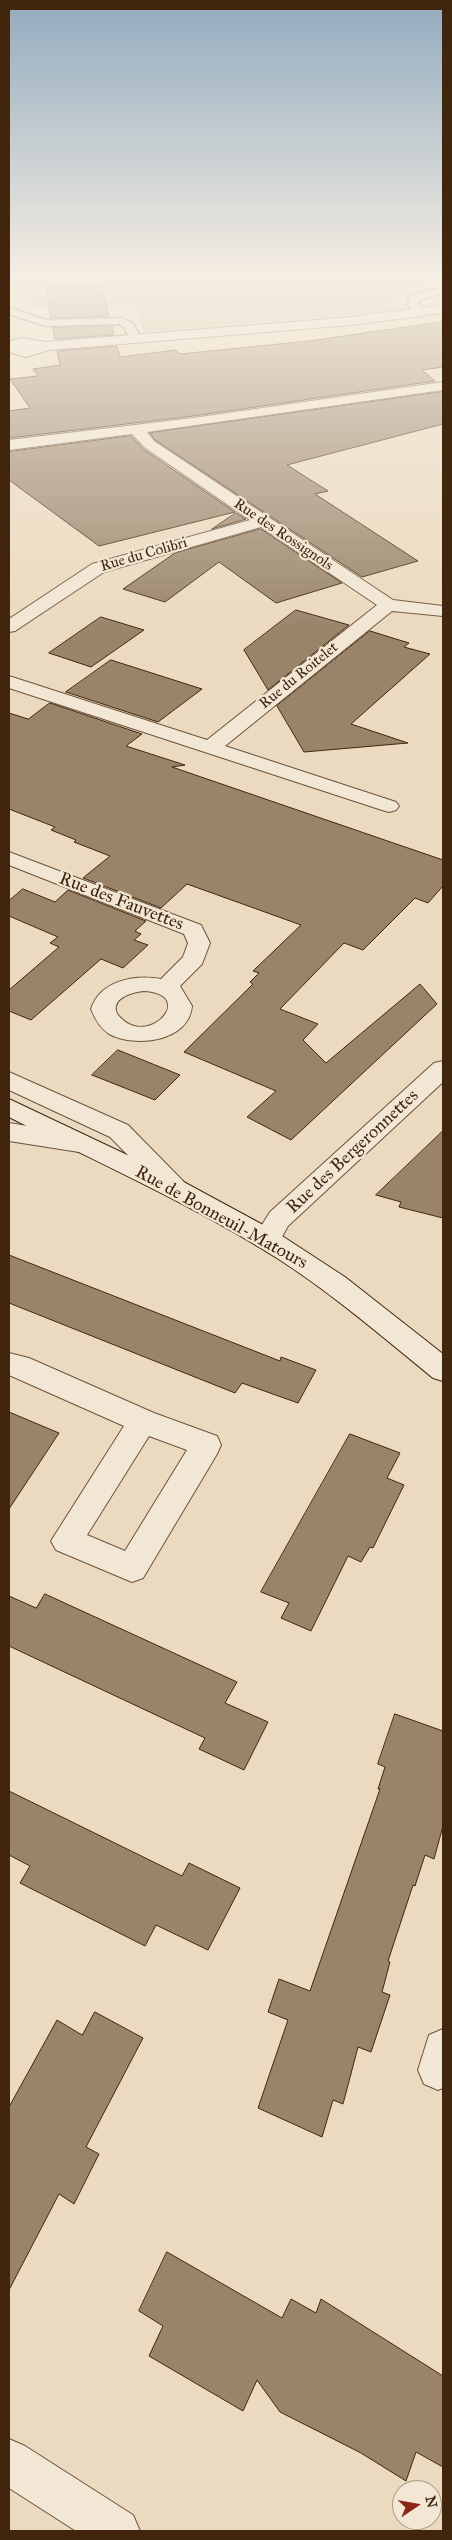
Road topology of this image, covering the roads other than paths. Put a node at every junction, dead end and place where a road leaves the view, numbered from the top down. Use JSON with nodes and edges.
{"nodes":[{"id":1,"x":375,"y":396,"type":"edge"},
{"id":2,"x":136,"y":429,"type":"junction"},
{"id":3,"x":9,"y":445,"type":"edge"},
{"id":4,"x":263,"y":521,"type":"junction"},
{"id":5,"x":388,"y":605,"type":"junction"},
{"id":6,"x":443,"y":611,"type":"edge"},
{"id":7,"x":9,"y":627,"type":"edge"},
{"id":8,"x":9,"y":682,"type":"edge"},
{"id":9,"x":210,"y":748,"type":"junction"},
{"id":10,"x":389,"y":806,"type":"dead end"},
{"id":11,"x":9,"y":858,"type":"edge"},
{"id":12,"x":165,"y":988,"type":"dead end"},
{"id":13,"x":443,"y":1069,"type":"edge"},
{"id":14,"x":9,"y":1080,"type":"edge"},
{"id":15,"x":9,"y":1108,"type":"edge"},
{"id":16,"x":9,"y":1132,"type":"edge"},
{"id":17,"x":79,"y":1143,"type":"junction"},
{"id":18,"x":175,"y":1188,"type":"junction"},
{"id":19,"x":267,"y":1239,"type":"junction"},
{"id":20,"x":9,"y":1364,"type":"edge"},
{"id":21,"x":443,"y":1370,"type":"edge"},
{"id":22,"x":144,"y":1421,"type":"junction"},
{"id":23,"x":9,"y":2462,"type":"edge"},
{"id":24,"x":117,"y":2531,"type":"edge"}],
"edges":[{"from":1,"to":2,"type":"street"},
{"from":2,"to":3,"type":"street"},
{"from":2,"to":4,"type":"street","name":"Rue des Rossignols"},
{"from":4,"to":5,"type":"street","name":"Rue des Rossignols"},
{"from":4,"to":7,"type":"street","name":"Rue du Colibri"},
{"from":5,"to":6,"type":"street","name":"Rue des Rossignols"},
{"from":5,"to":9,"type":"street","name":"Rue du Roitelet"},
{"from":8,"to":9,"type":"street"},
{"from":9,"to":10,"type":"street"},
{"from":11,"to":12,"type":"street","name":"Rue des Fauvettes"},
{"from":13,"to":19,"type":"street","name":"Rue des Bergeronnettes"},
{"from":14,"to":18,"type":"street"},
{"from":15,"to":17,"type":"street","name":"Rue de Bonneuil-Matours"},
{"from":16,"to":17,"type":"street"},
{"from":17,"to":18,"type":"street","name":"Rue de Bonneuil-Matours"},
{"from":18,"to":19,"type":"street","name":"Rue de Bonneuil-Matours"},
{"from":19,"to":21,"type":"street","name":"Rue de Bonneuil-Matours"},
{"from":20,"to":22,"type":"street"},
{"from":22,"to":22,"type":"street"},
{"from":23,"to":24,"type":"street"}]}
